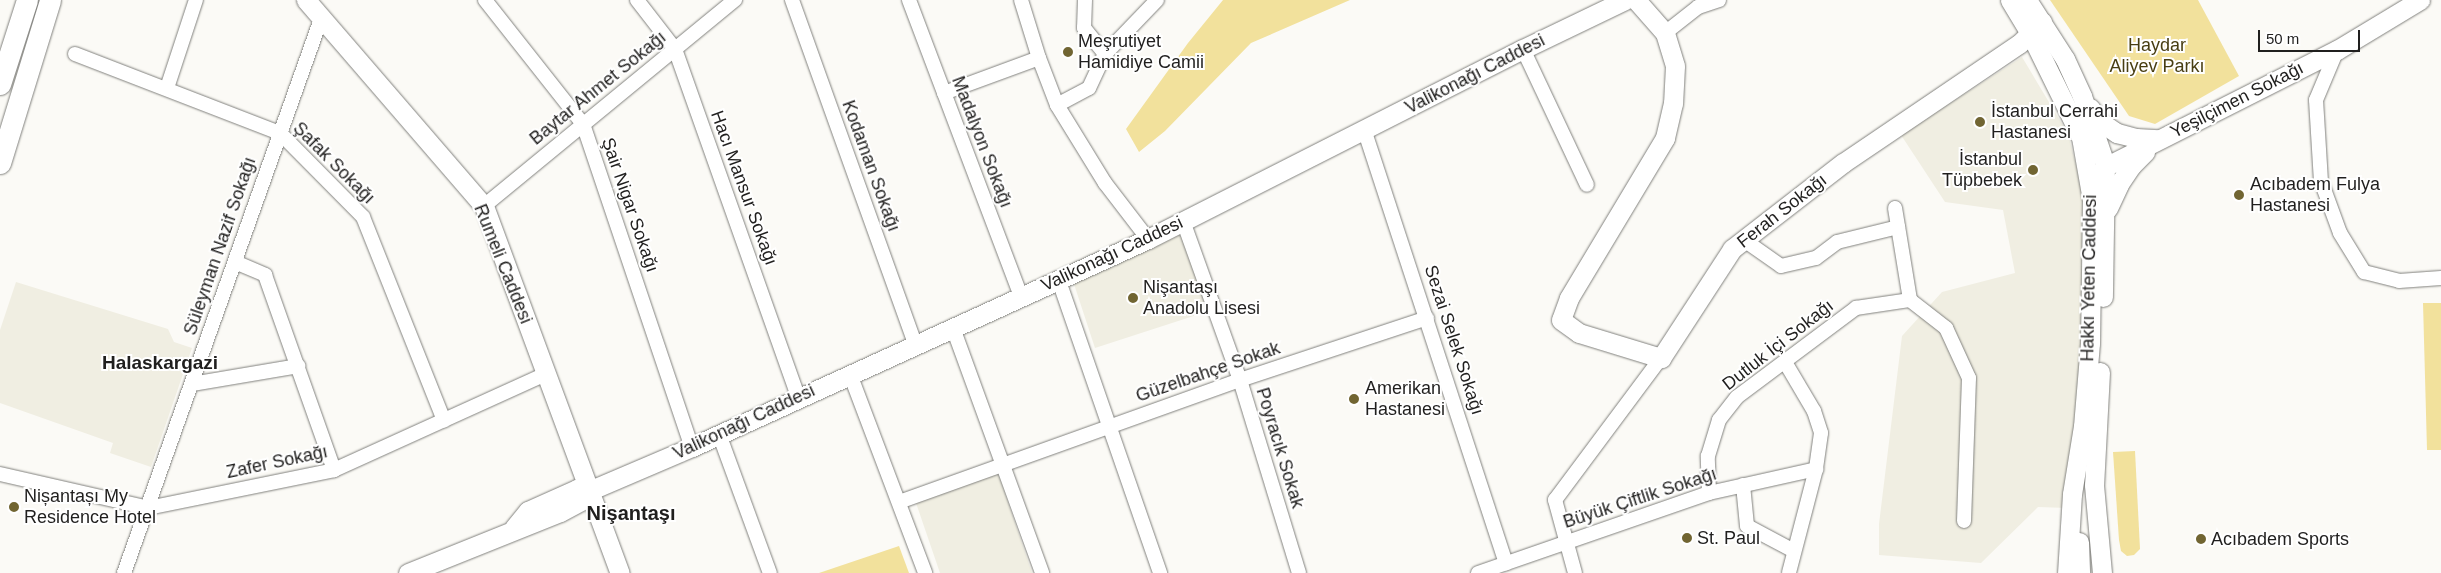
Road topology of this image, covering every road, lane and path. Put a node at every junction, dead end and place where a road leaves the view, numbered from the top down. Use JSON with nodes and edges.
{"nodes":[{"id":1,"x":27,"y":0,"type":"edge"},
{"id":2,"x":50,"y":0,"type":"edge"},
{"id":3,"x":196,"y":0,"type":"edge"},
{"id":4,"x":306,"y":0,"type":"edge"},
{"id":5,"x":485,"y":0,"type":"edge"},
{"id":6,"x":637,"y":0,"type":"edge"},
{"id":7,"x":736,"y":0,"type":"edge"},
{"id":8,"x":792,"y":0,"type":"edge"},
{"id":9,"x":909,"y":0,"type":"edge"},
{"id":10,"x":1021,"y":0,"type":"edge"},
{"id":11,"x":1085,"y":0,"type":"edge"},
{"id":12,"x":1157,"y":0,"type":"edge"},
{"id":13,"x":1625,"y":0,"type":"edge"},
{"id":14,"x":1636,"y":0,"type":"edge"},
{"id":15,"x":1719,"y":0,"type":"edge"},
{"id":16,"x":2010,"y":0,"type":"edge"},
{"id":17,"x":2027,"y":0,"type":"edge"},
{"id":18,"x":2420,"y":0,"type":"edge"},
{"id":19,"x":322,"y":16,"type":"junction"},
{"id":20,"x":2036,"y":27,"type":"junction"},
{"id":21,"x":1665,"y":33,"type":"junction"},
{"id":22,"x":675,"y":49,"type":"junction"},
{"id":23,"x":1523,"y":49,"type":"junction"},
{"id":24,"x":2337,"y":50,"type":"junction"},
{"id":25,"x":76,"y":54,"type":"dead end"},
{"id":26,"x":1105,"y":54,"type":"junction"},
{"id":27,"x":1039,"y":58,"type":"junction"},
{"id":28,"x":0,"y":84,"type":"edge"},
{"id":29,"x":167,"y":88,"type":"junction"},
{"id":30,"x":944,"y":92,"type":"junction"},
{"id":31,"x":2082,"y":96,"type":"junction"},
{"id":32,"x":1057,"y":106,"type":"junction"},
{"id":33,"x":583,"y":124,"type":"junction"},
{"id":34,"x":1364,"y":129,"type":"junction"},
{"id":35,"x":280,"y":132,"type":"junction"},
{"id":36,"x":2158,"y":139,"type":"junction"},
{"id":37,"x":0,"y":163,"type":"edge"},
{"id":38,"x":2105,"y":164,"type":"junction"},
{"id":39,"x":2090,"y":181,"type":"junction"},
{"id":40,"x":1587,"y":185,"type":"dead end"},
{"id":41,"x":484,"y":206,"type":"junction"},
{"id":42,"x":1895,"y":208,"type":"dead end"},
{"id":43,"x":2105,"y":217,"type":"junction"},
{"id":44,"x":1183,"y":221,"type":"junction"},
{"id":45,"x":1898,"y":227,"type":"junction"},
{"id":46,"x":1148,"y":239,"type":"junction"},
{"id":47,"x":1744,"y":240,"type":"junction"},
{"id":48,"x":235,"y":262,"type":"junction"},
{"id":49,"x":2441,"y":278,"type":"edge"},
{"id":50,"x":1059,"y":281,"type":"junction"},
{"id":51,"x":1021,"y":297,"type":"junction"},
{"id":52,"x":1910,"y":300,"type":"junction"},
{"id":53,"x":1427,"y":318,"type":"junction"},
{"id":54,"x":953,"y":328,"type":"junction"},
{"id":55,"x":915,"y":344,"type":"junction"},
{"id":56,"x":1661,"y":358,"type":"junction"},
{"id":57,"x":1784,"y":362,"type":"junction"},
{"id":58,"x":298,"y":366,"type":"junction"},
{"id":59,"x":546,"y":374,"type":"junction"},
{"id":60,"x":850,"y":374,"type":"junction"},
{"id":61,"x":1240,"y":380,"type":"junction"},
{"id":62,"x":192,"y":384,"type":"junction"},
{"id":63,"x":798,"y":398,"type":"junction"},
{"id":64,"x":444,"y":421,"type":"junction"},
{"id":65,"x":1109,"y":426,"type":"junction"},
{"id":66,"x":719,"y":434,"type":"junction"},
{"id":67,"x":692,"y":447,"type":"junction"},
{"id":68,"x":1002,"y":463,"type":"junction"},
{"id":69,"x":1816,"y":469,"type":"junction"},
{"id":70,"x":334,"y":470,"type":"junction"},
{"id":71,"x":0,"y":474,"type":"edge"},
{"id":72,"x":1744,"y":485,"type":"junction"},
{"id":73,"x":591,"y":490,"type":"junction"},
{"id":74,"x":1709,"y":494,"type":"junction"},
{"id":75,"x":2072,"y":494,"type":"junction"},
{"id":76,"x":899,"y":502,"type":"junction"},
{"id":77,"x":148,"y":508,"type":"junction"},
{"id":78,"x":1964,"y":521,"type":"dead end"},
{"id":79,"x":1566,"y":541,"type":"junction"},
{"id":80,"x":1794,"y":551,"type":"junction"},
{"id":81,"x":1506,"y":563,"type":"junction"},
{"id":82,"x":418,"y":571,"type":"edge"},
{"id":83,"x":124,"y":573,"type":"edge"},
{"id":84,"x":620,"y":573,"type":"edge"},
{"id":85,"x":770,"y":573,"type":"edge"},
{"id":86,"x":925,"y":573,"type":"edge"},
{"id":87,"x":1042,"y":573,"type":"edge"},
{"id":88,"x":1160,"y":573,"type":"edge"},
{"id":89,"x":1299,"y":573,"type":"edge"},
{"id":90,"x":1478,"y":573,"type":"edge"},
{"id":91,"x":1575,"y":573,"type":"edge"},
{"id":92,"x":1789,"y":573,"type":"edge"},
{"id":93,"x":2066,"y":573,"type":"edge"},
{"id":94,"x":2080,"y":573,"type":"edge"},
{"id":95,"x":2102,"y":573,"type":"edge"}],
"edges":[{"from":1,"to":28,"type":"main road"},
{"from":2,"to":37,"type":"main road"},
{"from":3,"to":29,"type":"street"},
{"from":4,"to":19,"type":"street","name":"Rumeli Caddesi"},
{"from":5,"to":33,"type":"street","name":"Şair Nigar Sokağı"},
{"from":6,"to":22,"type":"street","name":"Hacı Mansur Sokağı"},
{"from":7,"to":22,"type":"street","name":"Baytar Ahmet Sokağı"},
{"from":8,"to":55,"type":"street","name":"Kodaman Sokağı"},
{"from":9,"to":30,"type":"street","name":"Madalyon Sokağı"},
{"from":10,"to":27,"type":"street"},
{"from":11,"to":26,"type":"street"},
{"from":12,"to":26,"type":"street"},
{"from":13,"to":23,"type":"street","name":"Valikonağı Caddesi"},
{"from":14,"to":21,"type":"street"},
{"from":15,"to":21,"type":"street"},
{"from":16,"to":20,"type":"street","name":"Hakkı Yeten Caddesi"},
{"from":17,"to":20,"type":"street","name":"Hakkı Yeten Caddesi"},
{"from":18,"to":24,"type":"street","name":"Yeşilçimen Sokağı"},
{"from":19,"to":35,"type":"street","name":"Süleyman Nazif Sokağı"},
{"from":19,"to":41,"type":"street","name":"Rumeli Caddesi"},
{"from":20,"to":31,"type":"street","name":"Hakkı Yeten Caddesi"},
{"from":20,"to":39,"type":"street","name":"Hakkı Yeten Caddesi"},
{"from":20,"to":47,"type":"street","name":"Ferah Sokağı"},
{"from":21,"to":56,"type":"street"},
{"from":22,"to":33,"type":"street","name":"Baytar Ahmet Sokağı"},
{"from":22,"to":63,"type":"street","name":"Hacı Mansur Sokağı"},
{"from":23,"to":34,"type":"street","name":"Valikonağı Caddesi"},
{"from":23,"to":40,"type":"street"},
{"from":24,"to":36,"type":"street","name":"Yeşilçimen Sokağı"},
{"from":24,"to":49,"type":"street"},
{"from":25,"to":29,"type":"street","name":"Şafak Sokağı"},
{"from":26,"to":32,"type":"street"},
{"from":27,"to":30,"type":"street"},
{"from":27,"to":32,"type":"street"},
{"from":29,"to":35,"type":"street","name":"Şafak Sokağı"},
{"from":30,"to":51,"type":"street","name":"Madalyon Sokağı"},
{"from":31,"to":36,"type":"street","name":"Yeşilçimen Sokağı"},
{"from":31,"to":38,"type":"street","name":"Hakkı Yeten Caddesi"},
{"from":32,"to":46,"type":"street"},
{"from":33,"to":41,"type":"street","name":"Baytar Ahmet Sokağı"},
{"from":33,"to":67,"type":"street","name":"Şair Nigar Sokağı"},
{"from":34,"to":44,"type":"street","name":"Valikonağı Caddesi"},
{"from":34,"to":53,"type":"street","name":"Sezai Selek Sokağı"},
{"from":35,"to":48,"type":"street","name":"Süleyman Nazif Sokağı"},
{"from":35,"to":64,"type":"street","name":"Şafak Sokağı"},
{"from":36,"to":38,"type":"street","name":"Yeşilçimen Sokağı"},
{"from":36,"to":43,"type":"street","name":"Yeşilçimen Sokağı"},
{"from":38,"to":39,"type":"street"},
{"from":38,"to":43,"type":"street","name":"Hakkı Yeten Caddesi"},
{"from":39,"to":75,"type":"street","name":"Hakkı Yeten Caddesi"},
{"from":41,"to":59,"type":"street","name":"Rumeli Caddesi"},
{"from":42,"to":45,"type":"street"},
{"from":43,"to":95,"type":"street","name":"Hakkı Yeten Caddesi"},
{"from":44,"to":46,"type":"street","name":"Valikonağı Caddesi"},
{"from":44,"to":61,"type":"street","name":"Poyracık Sokak"},
{"from":45,"to":47,"type":"street"},
{"from":45,"to":52,"type":"street"},
{"from":46,"to":50,"type":"street","name":"Valikonağı Caddesi"},
{"from":47,"to":56,"type":"street","name":"Ferah Sokağı"},
{"from":48,"to":58,"type":"street"},
{"from":48,"to":62,"type":"street","name":"Süleyman Nazif Sokağı"},
{"from":50,"to":51,"type":"street","name":"Valikonağı Caddesi"},
{"from":50,"to":65,"type":"street"},
{"from":51,"to":54,"type":"street","name":"Valikonağı Caddesi"},
{"from":52,"to":57,"type":"street","name":"Dutluk İçi Sokağı"},
{"from":52,"to":78,"type":"street"},
{"from":53,"to":61,"type":"street","name":"Güzelbahçe Sokak"},
{"from":53,"to":81,"type":"street","name":"Sezai Selek Sokağı"},
{"from":54,"to":55,"type":"street","name":"Valikonağı Caddesi"},
{"from":54,"to":68,"type":"street"},
{"from":55,"to":60,"type":"street","name":"Valikonağı Caddesi"},
{"from":56,"to":79,"type":"street","name":"Ferah Sokağı"},
{"from":57,"to":69,"type":"street"},
{"from":57,"to":74,"type":"street","name":"Dutluk İçi Sokağı"},
{"from":58,"to":62,"type":"street"},
{"from":58,"to":70,"type":"street"},
{"from":59,"to":64,"type":"street","name":"Zafer Sokağı"},
{"from":59,"to":73,"type":"street","name":"Rumeli Caddesi"},
{"from":60,"to":63,"type":"street","name":"Valikonağı Caddesi"},
{"from":60,"to":76,"type":"street"},
{"from":61,"to":65,"type":"street","name":"Güzelbahçe Sokak"},
{"from":61,"to":89,"type":"street","name":"Poyracık Sokak"},
{"from":62,"to":77,"type":"street","name":"Süleyman Nazif Sokağı"},
{"from":63,"to":66,"type":"street","name":"Valikonağı Caddesi"},
{"from":64,"to":70,"type":"street","name":"Zafer Sokağı"},
{"from":65,"to":68,"type":"street","name":"Güzelbahçe Sokak"},
{"from":65,"to":88,"type":"street"},
{"from":66,"to":67,"type":"street","name":"Valikonağı Caddesi"},
{"from":66,"to":85,"type":"street"},
{"from":67,"to":73,"type":"street","name":"Valikonağı Caddesi"},
{"from":68,"to":76,"type":"street","name":"Güzelbahçe Sokak"},
{"from":68,"to":87,"type":"street"},
{"from":69,"to":72,"type":"street","name":"Büyük Çiftlik Sokağı"},
{"from":69,"to":80,"type":"street"},
{"from":70,"to":77,"type":"street","name":"Zafer Sokağı"},
{"from":71,"to":77,"type":"street","name":"Zafer Sokağı"},
{"from":72,"to":74,"type":"street","name":"Büyük Çiftlik Sokağı"},
{"from":72,"to":80,"type":"street"},
{"from":73,"to":82,"type":"street","name":"Valikonağı Caddesi"},
{"from":73,"to":84,"type":"street","name":"Rumeli Caddesi"},
{"from":74,"to":79,"type":"street","name":"Büyük Çiftlik Sokağı"},
{"from":75,"to":93,"type":"street","name":"Hakkı Yeten Caddesi"},
{"from":75,"to":94,"type":"street"},
{"from":76,"to":86,"type":"street"},
{"from":77,"to":83,"type":"street","name":"Süleyman Nazif Sokağı"},
{"from":79,"to":81,"type":"street","name":"Büyük Çiftlik Sokağı"},
{"from":79,"to":91,"type":"street"},
{"from":80,"to":92,"type":"street"},
{"from":81,"to":90,"type":"street","name":"Büyük Çiftlik Sokağı"}]}
